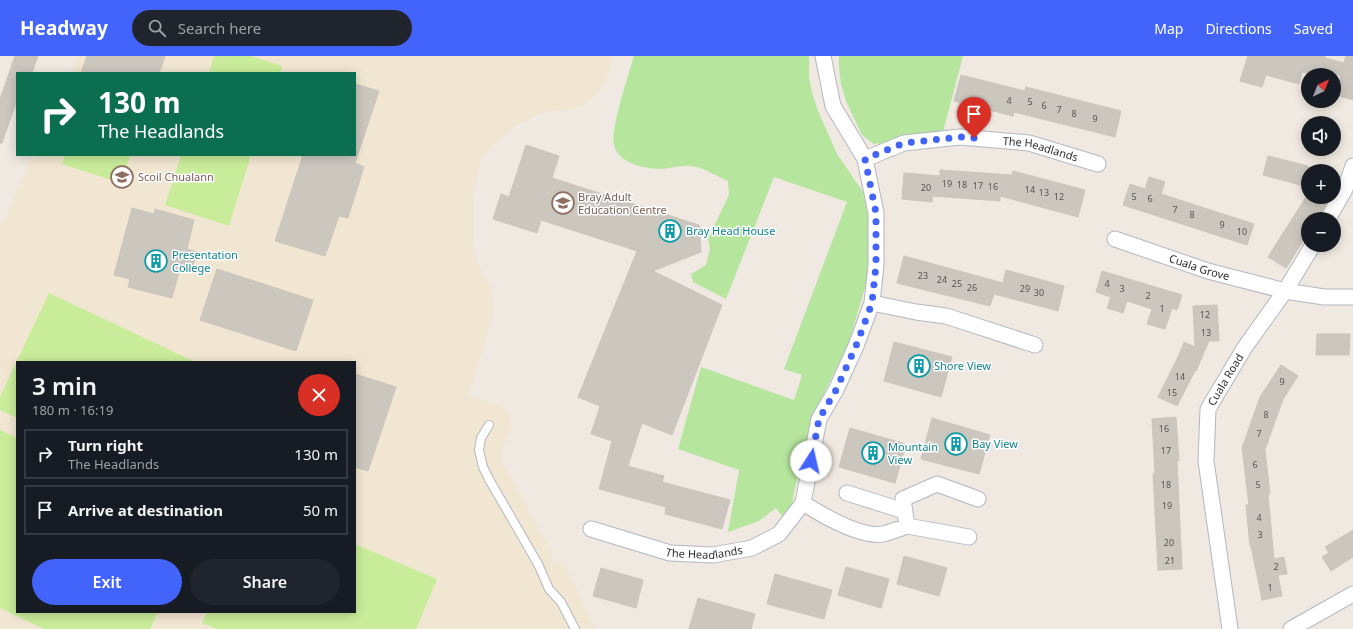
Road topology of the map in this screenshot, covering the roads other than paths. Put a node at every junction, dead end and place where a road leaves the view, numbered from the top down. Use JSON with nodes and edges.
{"nodes":[{"id":1,"x":823,"y":56,"type":"edge"},
{"id":2,"x":865,"y":159,"type":"junction"},
{"id":3,"x":1098,"y":164,"type":"dead end"},
{"id":4,"x":1353,"y":166,"type":"edge"},
{"id":5,"x":1332,"y":212,"type":"edge"},
{"id":6,"x":1115,"y":239,"type":"dead end"},
{"id":7,"x":1309,"y":252,"type":"edge"},
{"id":8,"x":1285,"y":291,"type":"junction"},
{"id":9,"x":1353,"y":297,"type":"edge"},
{"id":10,"x":872,"y":303,"type":"junction"},
{"id":11,"x":1035,"y":345,"type":"dead end"},
{"id":12,"x":489,"y":425,"type":"dead end"},
{"id":13,"x":848,"y":494,"type":"dead end"},
{"id":14,"x":978,"y":498,"type":"dead end"},
{"id":15,"x":803,"y":503,"type":"junction"},
{"id":16,"x":904,"y":511,"type":"junction"},
{"id":17,"x":907,"y":526,"type":"junction"},
{"id":18,"x":591,"y":529,"type":"dead end"},
{"id":19,"x":969,"y":537,"type":"dead end"},
{"id":20,"x":1353,"y":594,"type":"edge"},
{"id":21,"x":574,"y":629,"type":"edge"},
{"id":22,"x":1230,"y":629,"type":"edge"},
{"id":23,"x":1291,"y":629,"type":"edge"}],
"edges":[{"from":1,"to":2,"type":"street","name":"The Headlands"},
{"from":2,"to":3,"type":"street","name":"The Headlands"},
{"from":2,"to":10,"type":"street","name":"The Headlands"},
{"from":4,"to":5,"type":"street"},
{"from":6,"to":8,"type":"street","name":"Cuala Grove"},
{"from":7,"to":8,"type":"street","name":"Cuala Road"},
{"from":8,"to":9,"type":"street","name":"Cuala Grove"},
{"from":8,"to":22,"type":"street","name":"Cuala Road"},
{"from":10,"to":11,"type":"street"},
{"from":10,"to":15,"type":"street","name":"The Headlands"},
{"from":12,"to":21,"type":"lane"},
{"from":13,"to":16,"type":"street"},
{"from":14,"to":16,"type":"street"},
{"from":15,"to":17,"type":"street"},
{"from":15,"to":18,"type":"street","name":"The Headlands"},
{"from":16,"to":17,"type":"street"},
{"from":17,"to":19,"type":"street"},
{"from":20,"to":23,"type":"street"}]}
